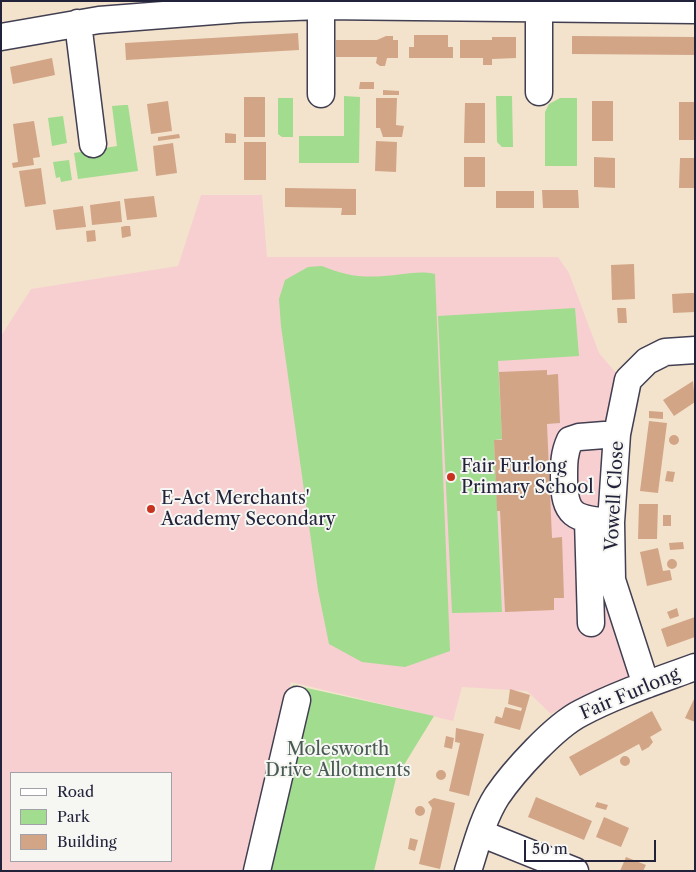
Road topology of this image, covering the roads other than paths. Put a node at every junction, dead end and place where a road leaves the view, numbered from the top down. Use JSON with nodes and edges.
{"nodes":[{"id":1,"x":240,"y":5,"type":"edge"},
{"id":2,"x":539,"y":5,"type":"edge"},
{"id":3,"x":321,"y":6,"type":"junction"},
{"id":4,"x":128,"y":9,"type":"edge"},
{"id":5,"x":695,"y":10,"type":"edge"},
{"id":6,"x":78,"y":23,"type":"junction"},
{"id":7,"x":1,"y":37,"type":"edge"},
{"id":8,"x":539,"y":92,"type":"dead end"},
{"id":9,"x":321,"y":94,"type":"dead end"},
{"id":10,"x":93,"y":144,"type":"dead end"},
{"id":11,"x":695,"y":350,"type":"edge"},
{"id":12,"x":617,"y":434,"type":"junction"},
{"id":13,"x":599,"y":521,"type":"junction"},
{"id":14,"x":591,"y":623,"type":"dead end"},
{"id":15,"x":695,"y":667,"type":"edge"},
{"id":16,"x":646,"y":684,"type":"junction"},
{"id":17,"x":297,"y":700,"type":"dead end"},
{"id":18,"x":480,"y":833,"type":"junction"},
{"id":19,"x":258,"y":871,"type":"edge"},
{"id":20,"x":468,"y":871,"type":"edge"},
{"id":21,"x":575,"y":871,"type":"edge"}],
"edges":[{"from":1,"to":3,"type":"street"},
{"from":1,"to":4,"type":"street"},
{"from":2,"to":3,"type":"street"},
{"from":2,"to":5,"type":"street"},
{"from":2,"to":8,"type":"street"},
{"from":3,"to":9,"type":"street"},
{"from":4,"to":6,"type":"street"},
{"from":6,"to":7,"type":"street"},
{"from":6,"to":10,"type":"street"},
{"from":11,"to":12,"type":"street","name":"Vowell Close"},
{"from":12,"to":13,"type":"street","name":"Vowell Close"},
{"from":12,"to":13,"type":"street"},
{"from":13,"to":14,"type":"street"},
{"from":13,"to":16,"type":"street","name":"Vowell Close"},
{"from":15,"to":16,"type":"street","name":"Fair Furlong"},
{"from":16,"to":18,"type":"street","name":"Fair Furlong"},
{"from":17,"to":19,"type":"street"},
{"from":18,"to":20,"type":"street","name":"Fair Furlong"},
{"from":18,"to":21,"type":"street"}]}
